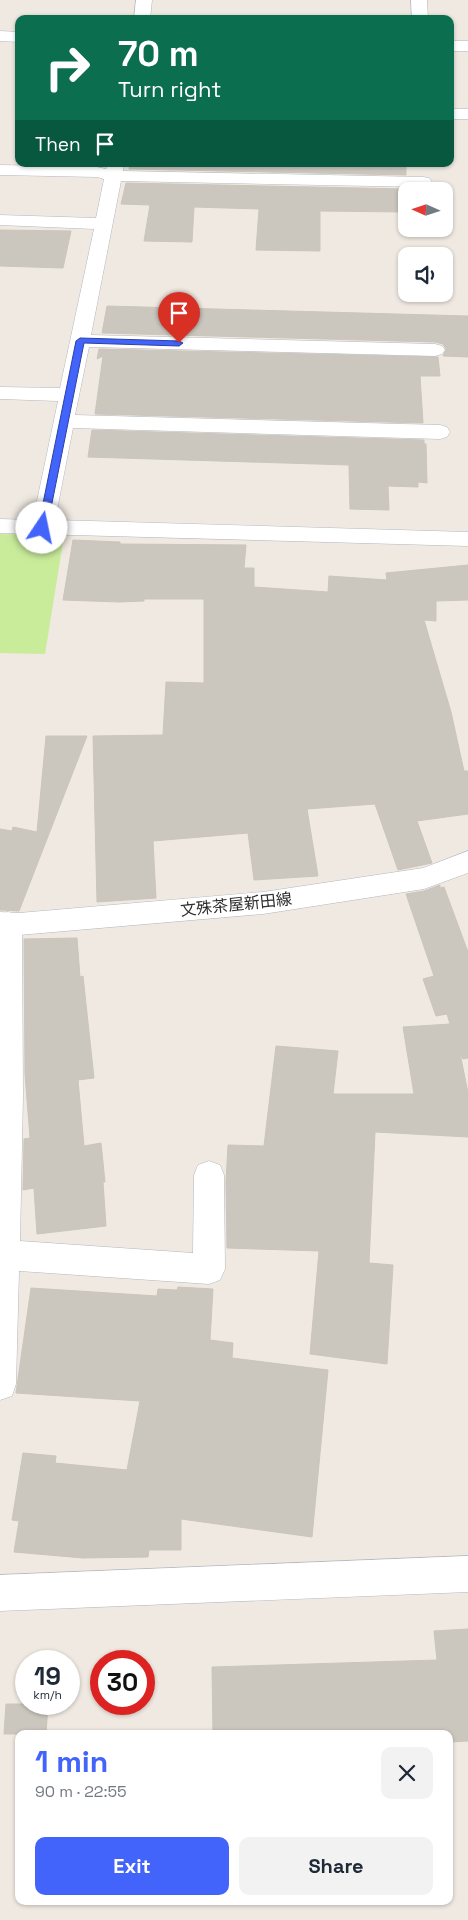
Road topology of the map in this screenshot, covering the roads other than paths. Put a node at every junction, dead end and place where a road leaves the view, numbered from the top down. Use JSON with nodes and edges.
{"nodes":[{"id":1,"x":144,"y":0,"type":"edge"},
{"id":2,"x":419,"y":0,"type":"edge"},
{"id":3,"x":142,"y":15,"type":"edge"},
{"id":4,"x":420,"y":15,"type":"edge"},
{"id":5,"x":0,"y":36,"type":"edge"},
{"id":6,"x":15,"y":36,"type":"edge"},
{"id":7,"x":454,"y":46,"type":"edge"},
{"id":8,"x":468,"y":46,"type":"edge"},
{"id":9,"x":454,"y":114,"type":"edge"},
{"id":10,"x":468,"y":114,"type":"edge"},
{"id":11,"x":0,"y":170,"type":"edge"},
{"id":12,"x":114,"y":170,"type":"edge"},
{"id":13,"x":422,"y":182,"type":"dead end"},
{"id":14,"x":0,"y":220,"type":"edge"},
{"id":15,"x":104,"y":224,"type":"junction"},
{"id":16,"x":80,"y":341,"type":"junction"},
{"id":17,"x":435,"y":350,"type":"dead end"},
{"id":18,"x":0,"y":393,"type":"edge"},
{"id":19,"x":69,"y":395,"type":"junction"},
{"id":20,"x":64,"y":421,"type":"junction"},
{"id":21,"x":440,"y":432,"type":"dead end"},
{"id":22,"x":0,"y":526,"type":"edge"},
{"id":23,"x":42,"y":528,"type":"junction"},
{"id":24,"x":468,"y":539,"type":"edge"},
{"id":25,"x":466,"y":867,"type":"edge"},
{"id":26,"x":4,"y":923,"type":"edge"},
{"id":27,"x":209,"y":1175,"type":"dead end"},
{"id":28,"x":3,"y":1255,"type":"junction"},
{"id":29,"x":0,"y":1384,"type":"edge"},
{"id":30,"x":468,"y":1574,"type":"edge"},
{"id":31,"x":0,"y":1592,"type":"edge"}],
"edges":[{"from":1,"to":3,"type":"street"},
{"from":2,"to":4,"type":"street"},
{"from":5,"to":6,"type":"street"},
{"from":7,"to":8,"type":"street"},
{"from":9,"to":10,"type":"street"},
{"from":11,"to":12,"type":"street"},
{"from":12,"to":13,"type":"street"},
{"from":12,"to":15,"type":"street"},
{"from":14,"to":15,"type":"street"},
{"from":15,"to":16,"type":"street"},
{"from":16,"to":17,"type":"street"},
{"from":16,"to":19,"type":"street"},
{"from":18,"to":19,"type":"street"},
{"from":19,"to":20,"type":"street"},
{"from":20,"to":21,"type":"street"},
{"from":20,"to":23,"type":"street"},
{"from":22,"to":23,"type":"street"},
{"from":23,"to":24,"type":"street"},
{"from":25,"to":26,"type":"street","name":"文殊茶屋新田線"},
{"from":26,"to":28,"type":"street"},
{"from":27,"to":28,"type":"street"},
{"from":28,"to":29,"type":"street"},
{"from":30,"to":31,"type":"street"}]}
